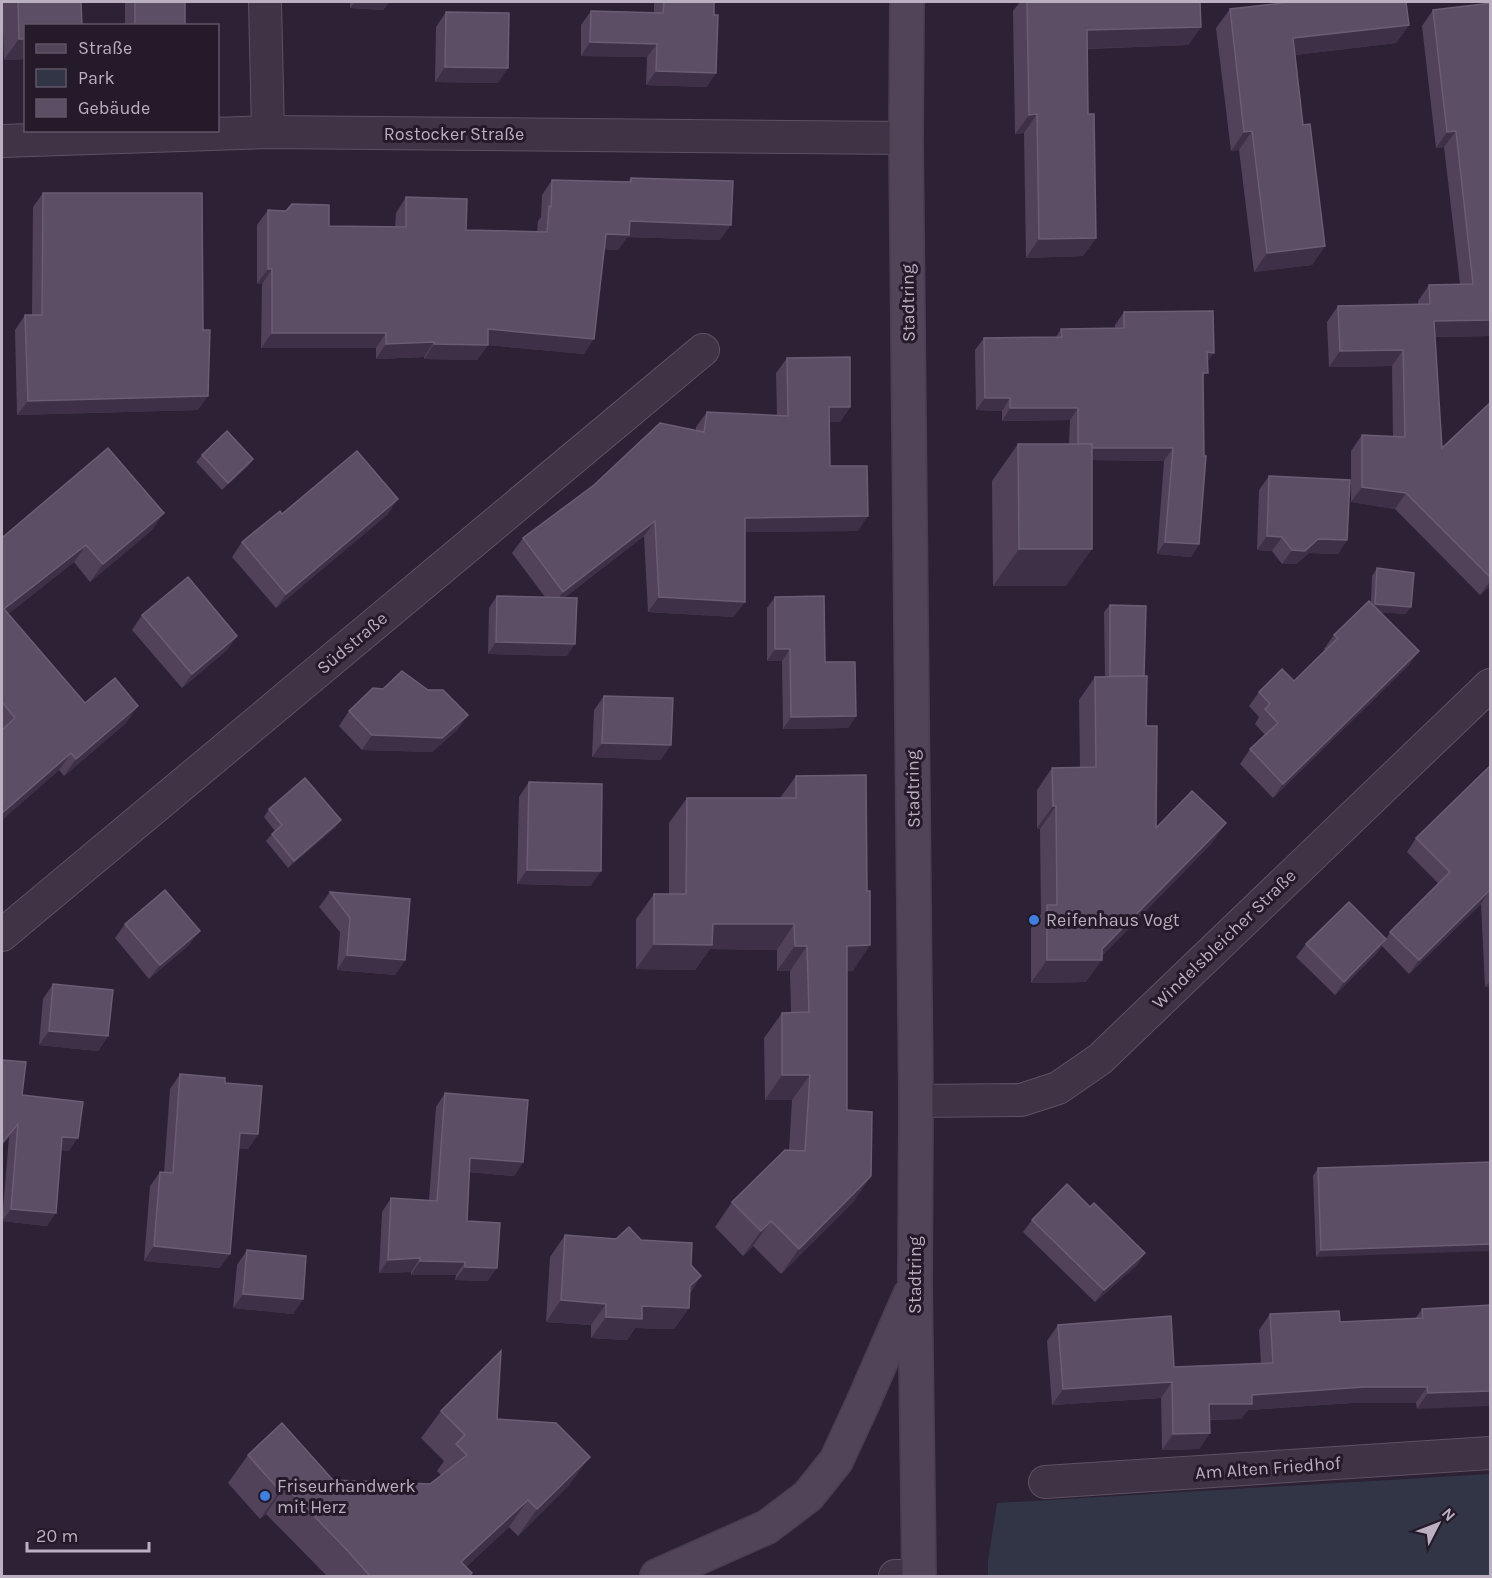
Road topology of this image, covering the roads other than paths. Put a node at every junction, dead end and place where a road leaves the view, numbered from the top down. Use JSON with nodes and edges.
{"nodes":[{"id":1,"x":265,"y":2,"type":"edge"},
{"id":2,"x":907,"y":2,"type":"edge"},
{"id":3,"x":268,"y":132,"type":"junction"},
{"id":4,"x":906,"y":138,"type":"junction"},
{"id":5,"x":2,"y":141,"type":"edge"},
{"id":6,"x":703,"y":350,"type":"dead end"},
{"id":7,"x":1491,"y":685,"type":"edge"},
{"id":8,"x":2,"y":936,"type":"edge"},
{"id":9,"x":916,"y":1101,"type":"junction"},
{"id":10,"x":915,"y":1283,"type":"junction"},
{"id":11,"x":1491,"y":1453,"type":"edge"},
{"id":12,"x":1045,"y":1482,"type":"dead end"},
{"id":13,"x":657,"y":1576,"type":"edge"},
{"id":14,"x":911,"y":1576,"type":"edge"}],
"edges":[{"from":1,"to":3,"type":"street"},
{"from":2,"to":4,"type":"street","name":"Stadtring"},
{"from":3,"to":4,"type":"street","name":"Rostocker Straße"},
{"from":3,"to":5,"type":"street","name":"Rostocker Straße"},
{"from":4,"to":9,"type":"street","name":"Stadtring"},
{"from":6,"to":8,"type":"street","name":"Südstraße"},
{"from":7,"to":9,"type":"street","name":"Windelsbleicher Straße"},
{"from":9,"to":10,"type":"street","name":"Stadtring"},
{"from":10,"to":13,"type":"street"},
{"from":10,"to":14,"type":"street","name":"Stadtring"},
{"from":11,"to":12,"type":"street","name":"Am Alten Friedhof"}]}
